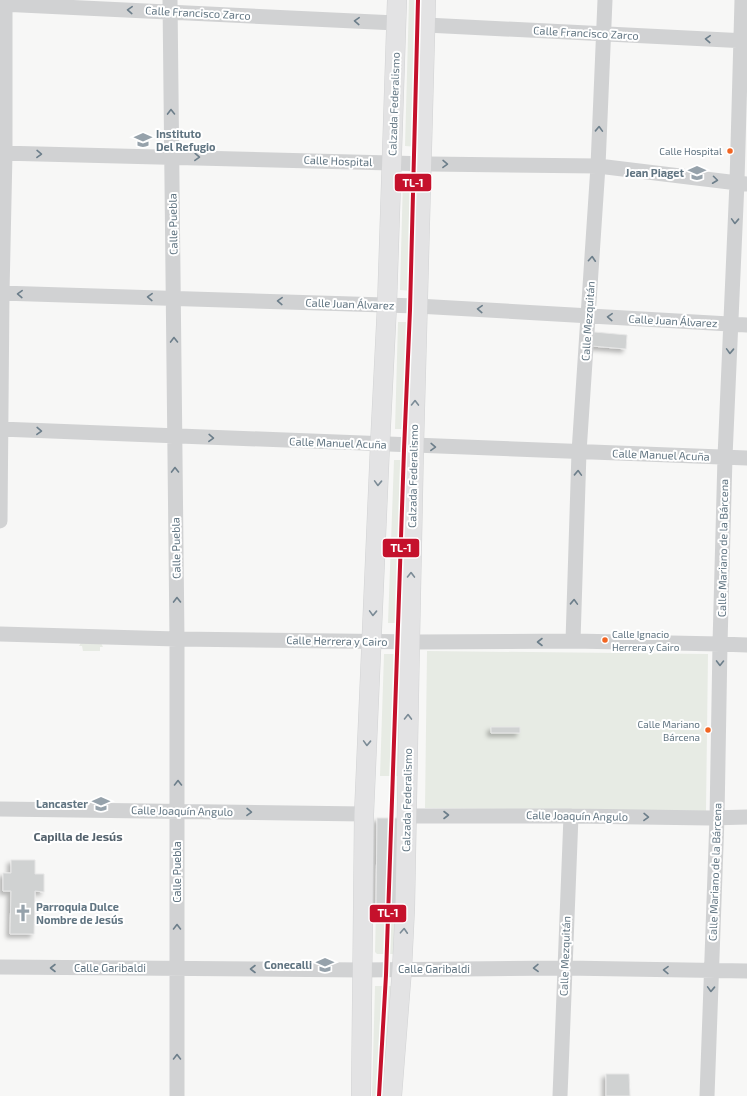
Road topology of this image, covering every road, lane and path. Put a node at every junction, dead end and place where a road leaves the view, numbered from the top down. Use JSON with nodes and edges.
{"nodes":[{"id":1,"x":397,"y":0,"type":"edge"},
{"id":2,"x":426,"y":0,"type":"edge"},
{"id":3,"x":605,"y":0,"type":"edge"},
{"id":4,"x":742,"y":0,"type":"edge"},
{"id":5,"x":3,"y":3,"type":"edge"},
{"id":6,"x":170,"y":6,"type":"edge"},
{"id":7,"x":396,"y":23,"type":"junction"},
{"id":8,"x":426,"y":25,"type":"junction"},
{"id":9,"x":604,"y":33,"type":"junction"},
{"id":10,"x":744,"y":41,"type":"edge"},
{"id":11,"x":2,"y":153,"type":"edge"},
{"id":12,"x":172,"y":157,"type":"junction"},
{"id":13,"x":392,"y":163,"type":"junction"},
{"id":14,"x":421,"y":164,"type":"junction"},
{"id":15,"x":598,"y":166,"type":"junction"},
{"id":16,"x":742,"y":183,"type":"edge"},
{"id":17,"x":1,"y":293,"type":"edge"},
{"id":18,"x":173,"y":298,"type":"junction"},
{"id":19,"x":387,"y":305,"type":"junction"},
{"id":20,"x":417,"y":306,"type":"junction"},
{"id":21,"x":588,"y":316,"type":"junction"},
{"id":22,"x":731,"y":324,"type":"junction"},
{"id":23,"x":747,"y":325,"type":"edge"},
{"id":24,"x":1,"y":429,"type":"edge"},
{"id":25,"x":175,"y":436,"type":"junction"},
{"id":26,"x":380,"y":444,"type":"junction"},
{"id":27,"x":414,"y":446,"type":"junction"},
{"id":28,"x":578,"y":452,"type":"junction"},
{"id":29,"x":725,"y":457,"type":"junction"},
{"id":30,"x":747,"y":458,"type":"edge"},
{"id":31,"x":0,"y":521,"type":"edge"},
{"id":32,"x":0,"y":634,"type":"edge"},
{"id":33,"x":177,"y":639,"type":"junction"},
{"id":34,"x":372,"y":641,"type":"junction"},
{"id":35,"x":572,"y":641,"type":"junction"},
{"id":36,"x":410,"y":642,"type":"junction"},
{"id":37,"x":720,"y":644,"type":"junction"},
{"id":38,"x":747,"y":645,"type":"edge"},
{"id":39,"x":0,"y":809,"type":"edge"},
{"id":40,"x":178,"y":811,"type":"junction"},
{"id":41,"x":364,"y":814,"type":"junction"},
{"id":42,"x":407,"y":816,"type":"junction"},
{"id":43,"x":571,"y":816,"type":"junction"},
{"id":44,"x":747,"y":817,"type":"edge"},
{"id":45,"x":717,"y":818,"type":"junction"},
{"id":46,"x":0,"y":967,"type":"edge"},
{"id":47,"x":177,"y":968,"type":"junction"},
{"id":48,"x":565,"y":968,"type":"junction"},
{"id":49,"x":362,"y":970,"type":"junction"},
{"id":50,"x":402,"y":970,"type":"junction"},
{"id":51,"x":711,"y":971,"type":"junction"},
{"id":52,"x":747,"y":971,"type":"edge"},
{"id":53,"x":177,"y":1096,"type":"edge"},
{"id":54,"x":360,"y":1096,"type":"edge"},
{"id":55,"x":392,"y":1096,"type":"edge"},
{"id":56,"x":560,"y":1096,"type":"edge"},
{"id":57,"x":707,"y":1096,"type":"edge"}],
"edges":[{"from":1,"to":7,"type":"main road","name":"Calzada Federalismo"},
{"from":2,"to":8,"type":"main road","name":"Calzada Federalismo"},
{"from":3,"to":9,"type":"street","name":"Calle Mezquitán"},
{"from":4,"to":10,"type":"street","name":"Calle Mariano de la Bárcena"},
{"from":6,"to":5,"type":"street","name":"Calle Francisco Zarco","one_way":true},
{"from":5,"to":11,"type":"street"},
{"from":7,"to":6,"type":"street","name":"Calle Francisco Zarco","one_way":true},
{"from":12,"to":6,"type":"street","name":"Calle Puebla","one_way":true},
{"from":7,"to":13,"type":"main road","name":"Calzada Federalismo"},
{"from":8,"to":9,"type":"street","name":"Calle Francisco Zarco"},
{"from":8,"to":14,"type":"main road","name":"Calzada Federalismo"},
{"from":10,"to":9,"type":"street","name":"Calle Francisco Zarco","one_way":true},
{"from":15,"to":9,"type":"street","name":"Calle Mezquitán","one_way":true},
{"from":10,"to":16,"type":"street","name":"Calle Mariano de la Bárcena"},
{"from":11,"to":12,"type":"street","name":"Calle Hospital","one_way":true},
{"from":11,"to":17,"type":"street"},
{"from":12,"to":13,"type":"street","name":"Calle Hospital","one_way":true},
{"from":12,"to":18,"type":"street","name":"Calle Puebla"},
{"from":13,"to":14,"type":"street","name":"Calle Hospital"},
{"from":13,"to":19,"type":"main road","name":"Calzada Federalismo"},
{"from":14,"to":15,"type":"street","name":"Calle Hospital","one_way":true},
{"from":14,"to":20,"type":"main road","name":"Calzada Federalismo"},
{"from":15,"to":16,"type":"street","name":"Calle Hospital","one_way":true},
{"from":21,"to":15,"type":"street","name":"Calle Mezquitán","one_way":true},
{"from":16,"to":22,"type":"street","name":"Calle Mariano de la Bárcena","one_way":true},
{"from":18,"to":17,"type":"street","name":"Calle Juan Álvarez","one_way":true},
{"from":17,"to":24,"type":"street"},
{"from":19,"to":18,"type":"street","name":"Calle Juan Álvarez","one_way":true},
{"from":25,"to":18,"type":"street","name":"Calle Puebla","one_way":true},
{"from":19,"to":20,"type":"street","name":"Calle Juan Álvarez"},
{"from":19,"to":26,"type":"main road","name":"Calzada Federalismo"},
{"from":21,"to":20,"type":"street","name":"Calle Juan Álvarez","one_way":true},
{"from":27,"to":20,"type":"main road","name":"Calzada Federalismo","one_way":true},
{"from":22,"to":21,"type":"street","name":"Calle Juan Álvarez","one_way":true},
{"from":21,"to":28,"type":"street","name":"Calle Mezquitán"},
{"from":22,"to":23,"type":"street","name":"Calle Juan Álvarez"},
{"from":22,"to":29,"type":"street","name":"Calle Mariano de la Bárcena","one_way":true},
{"from":24,"to":25,"type":"street","name":"Calle Manuel Acuña","one_way":true},
{"from":24,"to":31,"type":"street"},
{"from":25,"to":26,"type":"street","name":"Calle Manuel Acuña","one_way":true},
{"from":33,"to":25,"type":"street","name":"Calle Puebla","one_way":true},
{"from":26,"to":27,"type":"street","name":"Calle Manuel Acuña"},
{"from":26,"to":34,"type":"main road","name":"Calzada Federalismo","one_way":true},
{"from":27,"to":28,"type":"street","name":"Calle Manuel Acuña","one_way":true},
{"from":36,"to":27,"type":"main road","name":"Calzada Federalismo","one_way":true},
{"from":28,"to":29,"type":"street","name":"Calle Manuel Acuña"},
{"from":35,"to":28,"type":"street","name":"Calle Mezquitán","one_way":true},
{"from":29,"to":30,"type":"street","name":"Calle Manuel Acuña"},
{"from":29,"to":37,"type":"street","name":"Calle Mariano de la Bárcena"},
{"from":32,"to":33,"type":"street","name":"Calle Herrera y Cairo"},
{"from":33,"to":34,"type":"street","name":"Calle Herrera y Cairo"},
{"from":40,"to":33,"type":"street","name":"Calle Puebla","one_way":true},
{"from":34,"to":36,"type":"street","name":"Calle Herrera y Cairo"},
{"from":34,"to":41,"type":"main road","name":"Calzada Federalismo","one_way":true},
{"from":35,"to":36,"type":"street","name":"Calle Herrera y Cairo","one_way":true},
{"from":35,"to":37,"type":"street","name":"Calle Herrera y Cairo"},
{"from":42,"to":36,"type":"main road","name":"Calzada Federalismo","one_way":true},
{"from":37,"to":38,"type":"street","name":"Calle Herrera y Cairo"},
{"from":37,"to":45,"type":"street","name":"Calle Mariano de la Bárcena","one_way":true},
{"from":39,"to":40,"type":"street","name":"Calle Joaquín Angulo"},
{"from":40,"to":41,"type":"street","name":"Calle Joaquín Angulo","one_way":true},
{"from":47,"to":40,"type":"street","name":"Calle Puebla","one_way":true},
{"from":41,"to":49,"type":"main road","name":"Calzada Federalismo"},
{"from":42,"to":43,"type":"street","name":"Calle Joaquín Angulo","one_way":true},
{"from":50,"to":42,"type":"main road","name":"Calzada Federalismo","one_way":true},
{"from":43,"to":45,"type":"street","name":"Calle Joaquín Angulo","one_way":true},
{"from":43,"to":48,"type":"street","name":"Calle Mezquitán"},
{"from":44,"to":45,"type":"street","name":"Calle Joaquín Angulo"},
{"from":45,"to":51,"type":"street","name":"Calle Mariano de la Bárcena"},
{"from":47,"to":46,"type":"street","name":"Calle Garibaldi","one_way":true},
{"from":49,"to":47,"type":"street","name":"Calle Garibaldi","one_way":true},
{"from":53,"to":47,"type":"street","name":"Calle Puebla","one_way":true},
{"from":48,"to":50,"type":"street","name":"Calle Garibaldi","one_way":true},
{"from":51,"to":48,"type":"street","name":"Calle Garibaldi","one_way":true},
{"from":48,"to":56,"type":"street","name":"Calle Mezquitán"},
{"from":49,"to":50,"type":"street","name":"Calle Garibaldi"},
{"from":49,"to":54,"type":"main road","name":"Calzada Federalismo"},
{"from":50,"to":55,"type":"main road","name":"Calzada Federalismo"},
{"from":51,"to":52,"type":"street","name":"Calle Garibaldi"},
{"from":51,"to":57,"type":"street","name":"Calle Mariano de la Bárcena","one_way":true}]}
